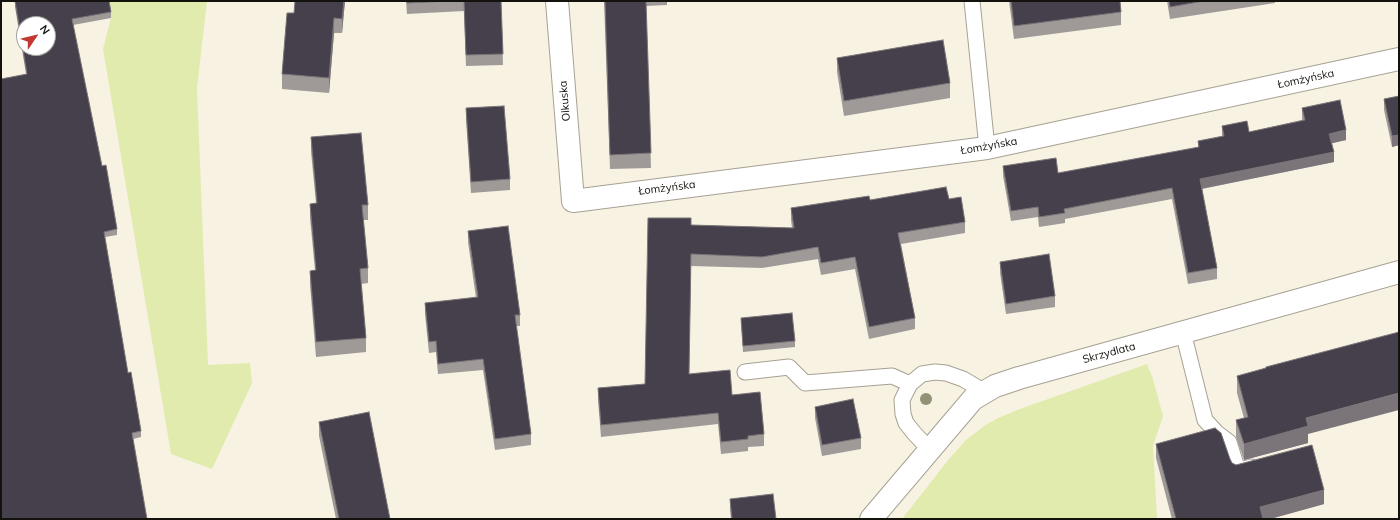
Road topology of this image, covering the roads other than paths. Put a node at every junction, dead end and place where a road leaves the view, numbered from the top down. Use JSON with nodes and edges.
{"nodes":[{"id":1,"x":557,"y":1,"type":"edge"},
{"id":2,"x":972,"y":1,"type":"edge"},
{"id":3,"x":1399,"y":60,"type":"edge"},
{"id":4,"x":987,"y":148,"type":"junction"},
{"id":5,"x":573,"y":201,"type":"joint"},
{"id":6,"x":1399,"y":272,"type":"edge"},
{"id":7,"x":1183,"y":332,"type":"junction"},
{"id":8,"x":745,"y":372,"type":"dead end"},
{"id":9,"x":910,"y":384,"type":"junction"},
{"id":10,"x":985,"y":392,"type":"junction"},
{"id":11,"x":930,"y":450,"type":"junction"},
{"id":12,"x":1266,"y":463,"type":"edge"},
{"id":13,"x":871,"y":519,"type":"edge"}],
"edges":[{"from":1,"to":5,"type":"street","name":"Olkuska"},
{"from":2,"to":4,"type":"lane"},
{"from":3,"to":4,"type":"street","name":"Łomżyńska"},
{"from":4,"to":5,"type":"street","name":"Łomżyńska"},
{"from":6,"to":7,"type":"street","name":"Skrzydlata"},
{"from":7,"to":10,"type":"street","name":"Skrzydlata"},
{"from":7,"to":12,"type":"lane"},
{"from":8,"to":9,"type":"lane"},
{"from":9,"to":10,"type":"lane"},
{"from":9,"to":11,"type":"lane"},
{"from":10,"to":11,"type":"street","name":"Skrzydlata"},
{"from":11,"to":13,"type":"street","name":"Skrzydlata"}]}
